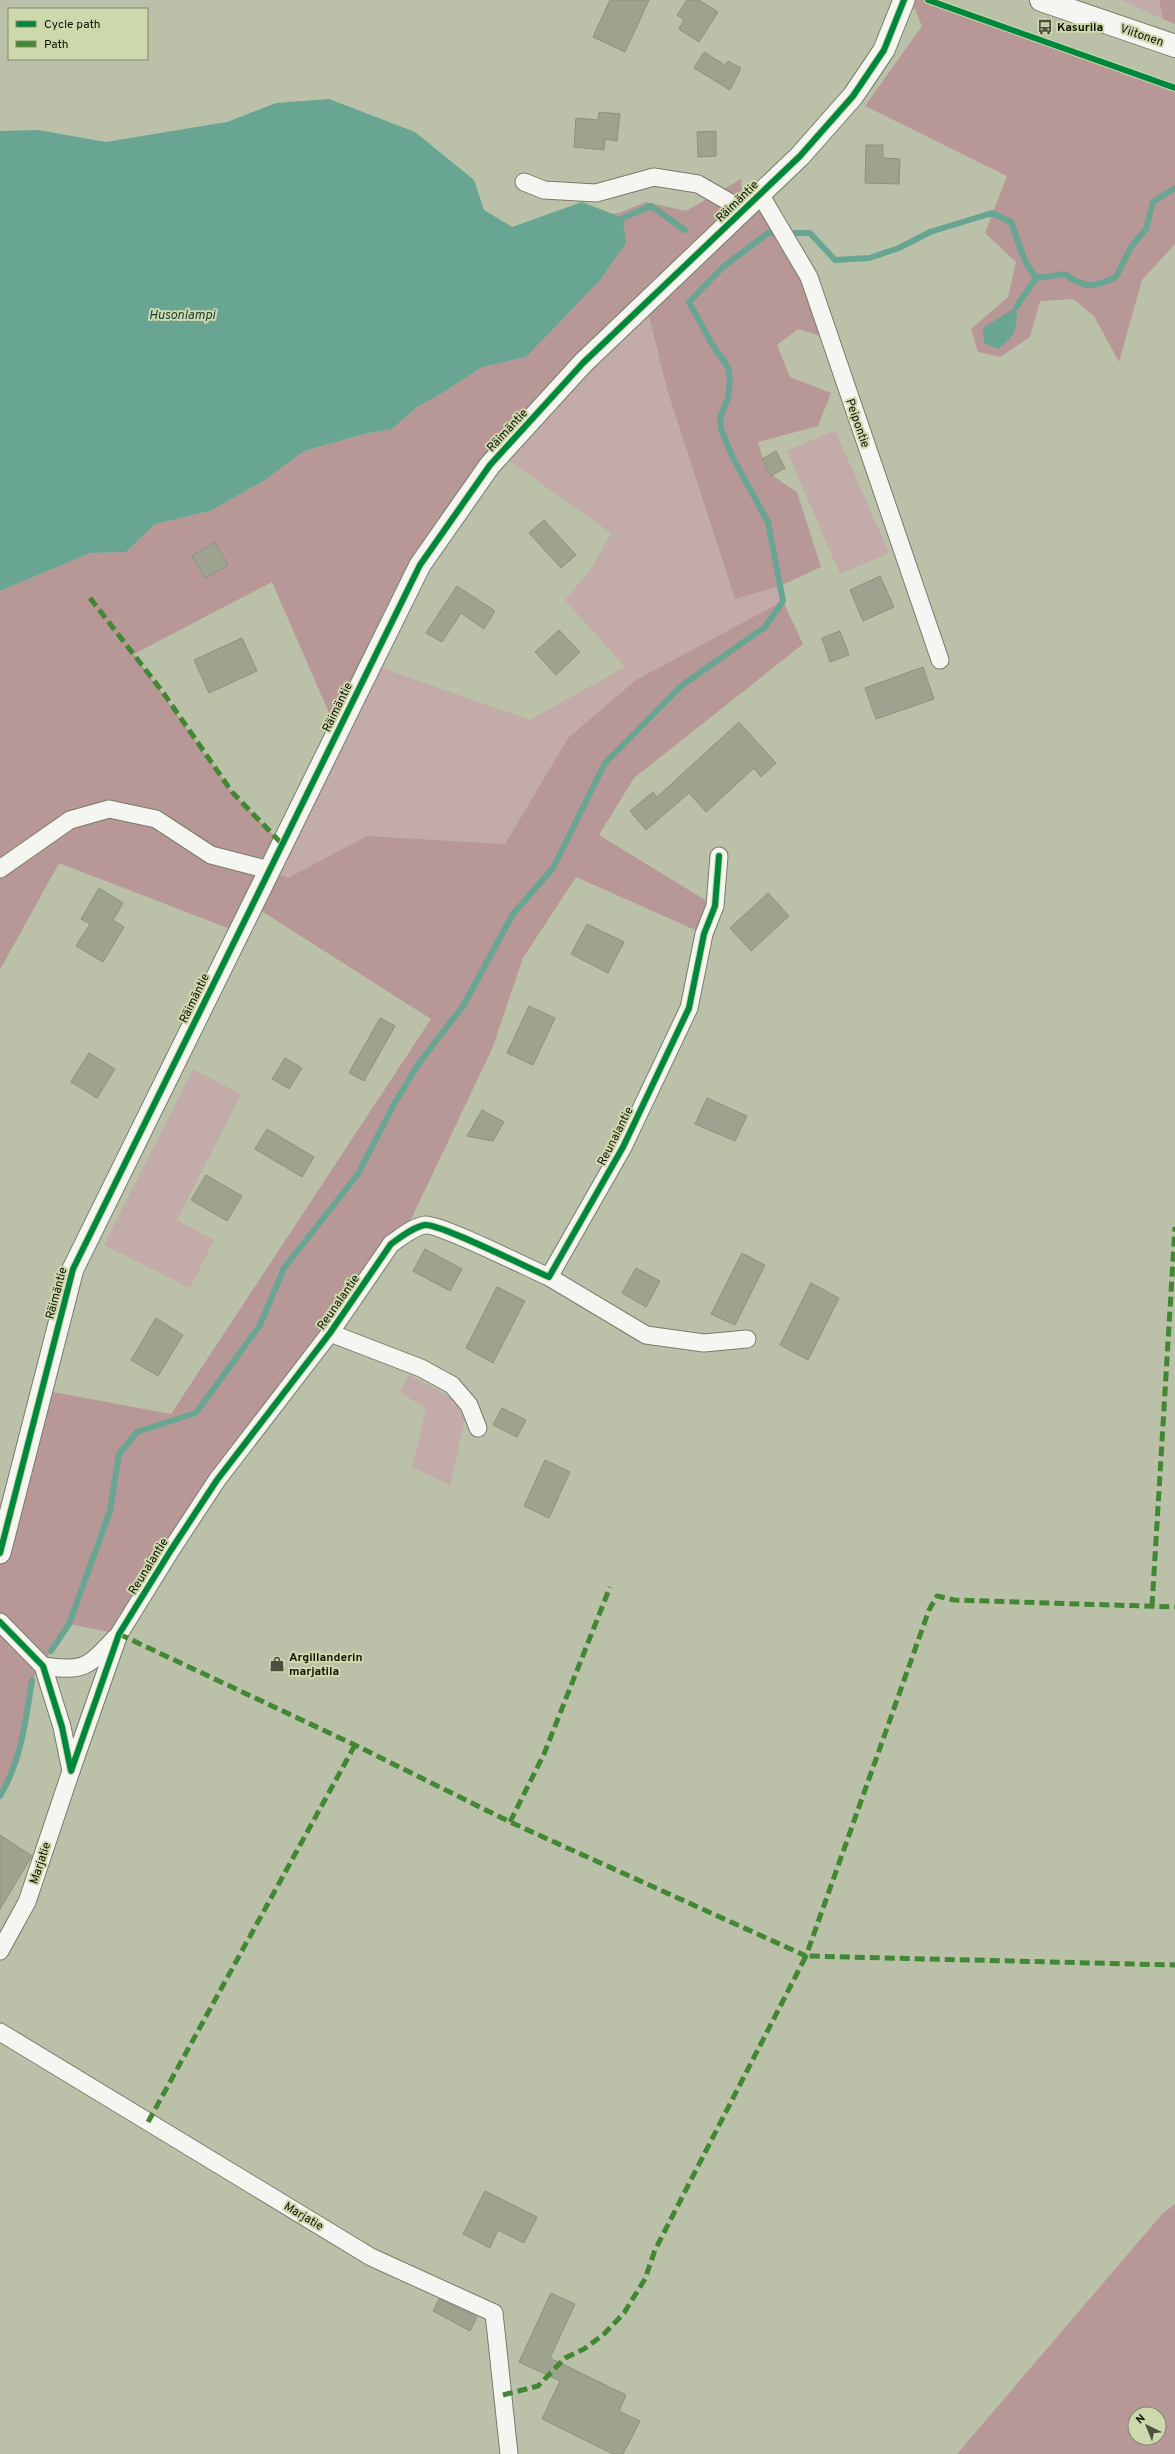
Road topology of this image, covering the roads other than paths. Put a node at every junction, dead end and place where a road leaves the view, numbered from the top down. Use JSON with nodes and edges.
{"nodes":[{"id":1,"x":904,"y":0,"type":"edge"},
{"id":2,"x":1041,"y":0,"type":"edge"},
{"id":3,"x":1175,"y":46,"type":"edge"},
{"id":4,"x":524,"y":182,"type":"dead end"},
{"id":5,"x":760,"y":194,"type":"junction"},
{"id":6,"x":743,"y":210,"type":"junction"},
{"id":7,"x":940,"y":660,"type":"dead end"},
{"id":8,"x":719,"y":856,"type":"dead end"},
{"id":9,"x":0,"y":869,"type":"edge"},
{"id":10,"x":269,"y":870,"type":"junction"},
{"id":11,"x":549,"y":1277,"type":"junction"},
{"id":12,"x":330,"y":1333,"type":"junction"},
{"id":13,"x":747,"y":1339,"type":"dead end"},
{"id":14,"x":478,"y":1428,"type":"dead end"},
{"id":15,"x":0,"y":1553,"type":"edge"},
{"id":16,"x":0,"y":1622,"type":"edge"},
{"id":17,"x":119,"y":1634,"type":"junction"},
{"id":18,"x":43,"y":1666,"type":"junction"},
{"id":19,"x":71,"y":1771,"type":"junction"},
{"id":20,"x":0,"y":1951,"type":"edge"},
{"id":21,"x":0,"y":2032,"type":"edge"},
{"id":22,"x":509,"y":2454,"type":"edge"}],
"edges":[{"from":1,"to":5,"type":"street","name":"Räimäntie"},
{"from":2,"to":3,"type":"main road","name":"Viitonen"},
{"from":4,"to":6,"type":"street"},
{"from":5,"to":6,"type":"street","name":"Räimäntie"},
{"from":5,"to":7,"type":"street","name":"Peipontie"},
{"from":6,"to":10,"type":"street","name":"Räimäntie"},
{"from":8,"to":11,"type":"street","name":"Reunalantie"},
{"from":9,"to":10,"type":"street"},
{"from":10,"to":15,"type":"street","name":"Räimäntie"},
{"from":11,"to":12,"type":"street","name":"Reunalantie"},
{"from":11,"to":13,"type":"street","name":"Reunalantie"},
{"from":12,"to":14,"type":"street"},
{"from":12,"to":17,"type":"street","name":"Reunalantie"},
{"from":16,"to":18,"type":"street"},
{"from":17,"to":18,"type":"street"},
{"from":17,"to":19,"type":"street","name":"Reunalantie"},
{"from":18,"to":19,"type":"street"},
{"from":19,"to":20,"type":"street","name":"Marjatie"},
{"from":21,"to":22,"type":"street","name":"Marjatie"}]}
